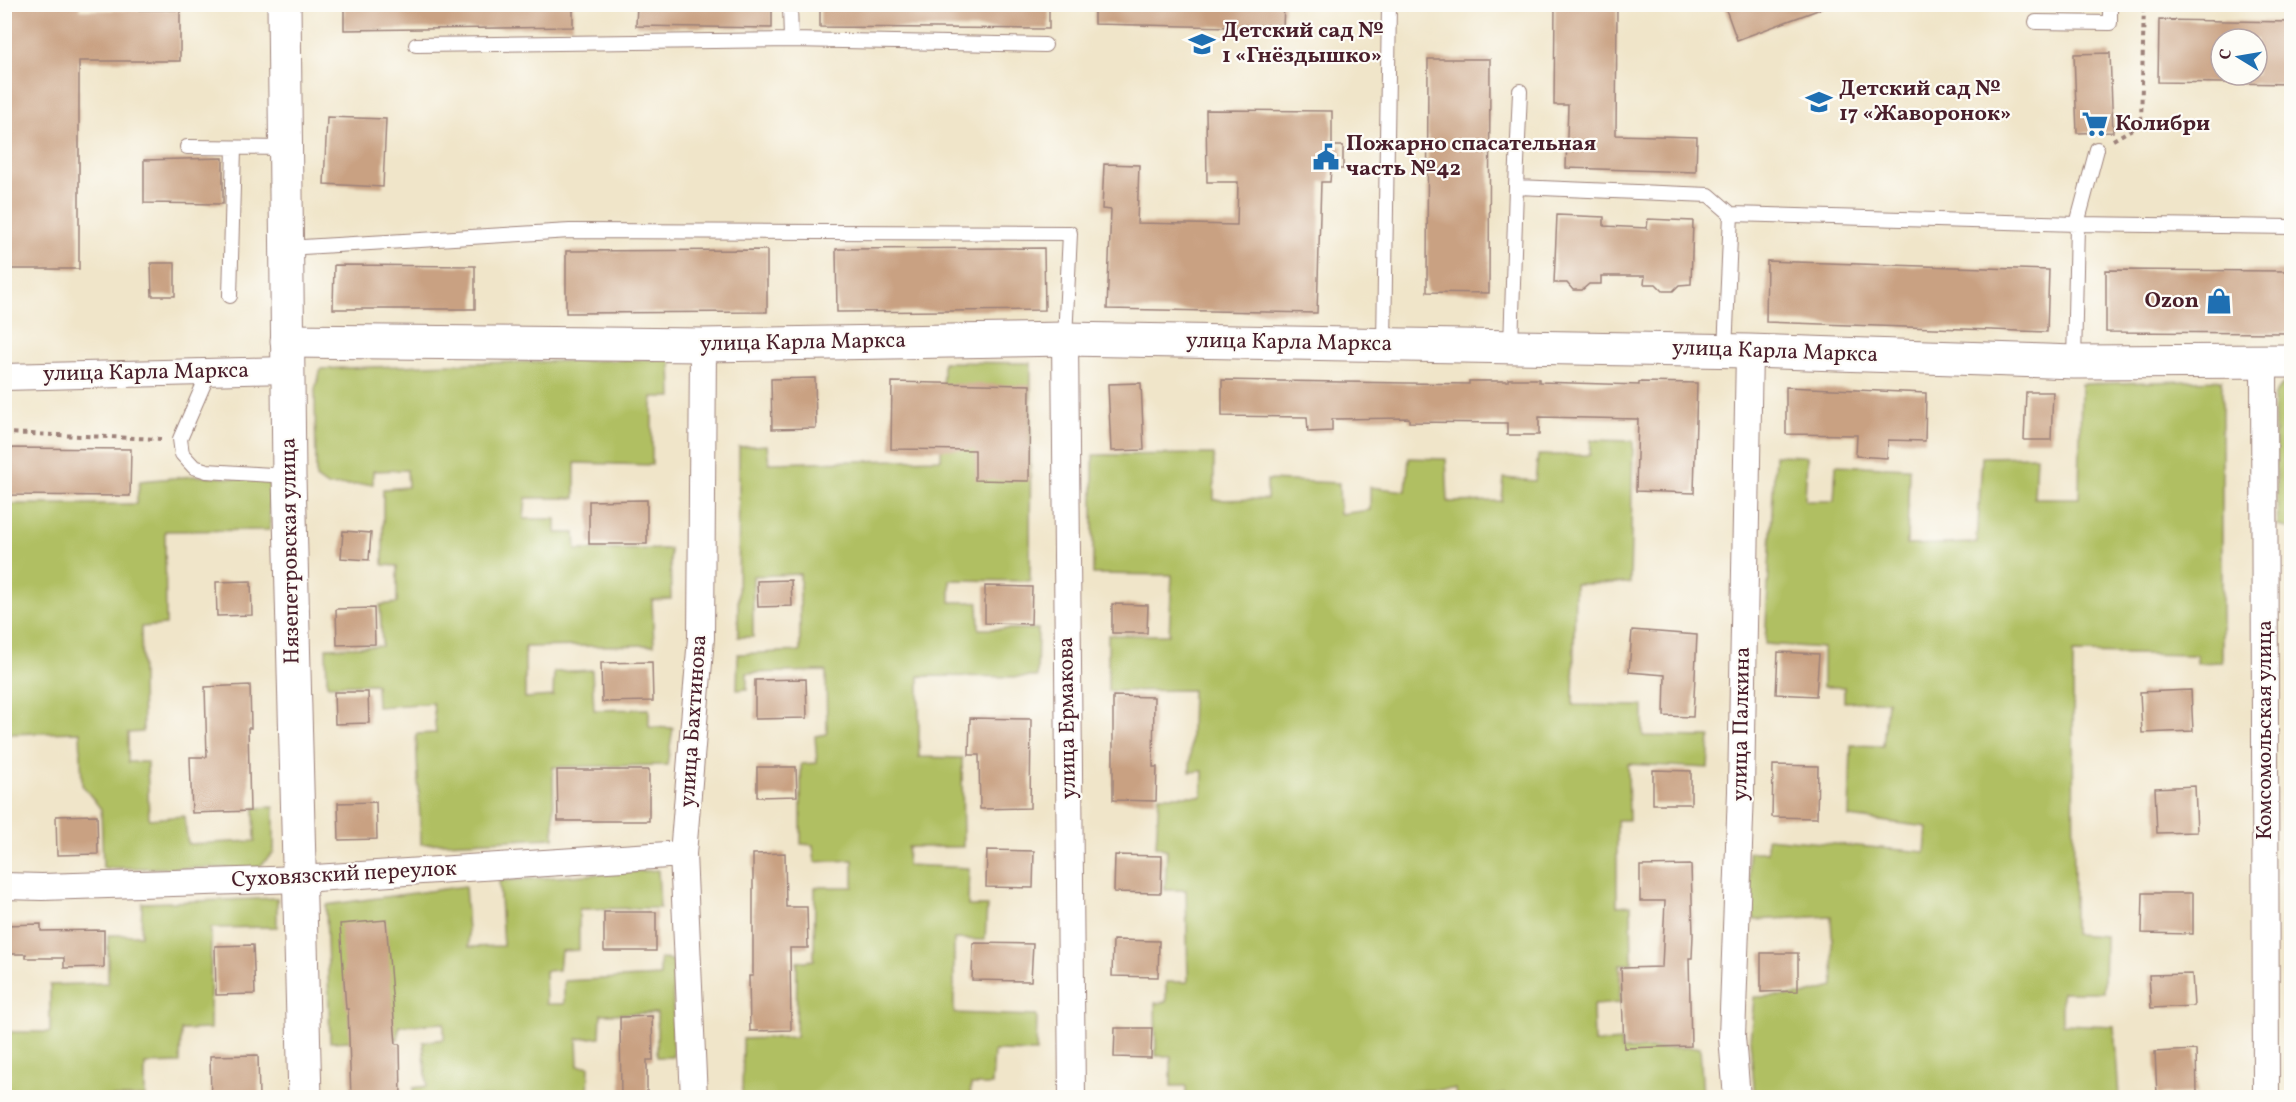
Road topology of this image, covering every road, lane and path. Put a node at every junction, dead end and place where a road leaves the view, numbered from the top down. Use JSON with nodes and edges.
{"nodes":[{"id":1,"x":284,"y":4,"type":"edge"},
{"id":2,"x":790,"y":4,"type":"edge"},
{"id":3,"x":1389,"y":4,"type":"edge"},
{"id":4,"x":2110,"y":4,"type":"edge"},
{"id":5,"x":2144,"y":4,"type":"edge"},
{"id":6,"x":2036,"y":22,"type":"dead end"},
{"id":7,"x":791,"y":40,"type":"junction"},
{"id":8,"x":416,"y":45,"type":"dead end"},
{"id":9,"x":1045,"y":45,"type":"dead end"},
{"id":10,"x":1520,"y":91,"type":"dead end"},
{"id":11,"x":187,"y":147,"type":"dead end"},
{"id":12,"x":234,"y":148,"type":"junction"},
{"id":13,"x":285,"y":148,"type":"junction"},
{"id":14,"x":2097,"y":149,"type":"joint"},
{"id":15,"x":1516,"y":187,"type":"junction"},
{"id":16,"x":1731,"y":214,"type":"junction"},
{"id":17,"x":2078,"y":224,"type":"junction"},
{"id":18,"x":2292,"y":227,"type":"edge"},
{"id":19,"x":286,"y":249,"type":"junction"},
{"id":20,"x":230,"y":296,"type":"dead end"},
{"id":21,"x":1065,"y":339,"type":"junction"},
{"id":22,"x":703,"y":345,"type":"junction"},
{"id":23,"x":1384,"y":345,"type":"junction"},
{"id":24,"x":1511,"y":347,"type":"junction"},
{"id":25,"x":1737,"y":351,"type":"junction"},
{"id":26,"x":287,"y":356,"type":"junction"},
{"id":27,"x":2278,"y":361,"type":"edge"},
{"id":28,"x":2074,"y":362,"type":"junction"},
{"id":29,"x":209,"y":372,"type":"junction"},
{"id":30,"x":4,"y":377,"type":"edge"},
{"id":31,"x":4,"y":433,"type":"edge"},
{"id":32,"x":180,"y":439,"type":"junction"},
{"id":33,"x":289,"y":476,"type":"junction"},
{"id":34,"x":683,"y":854,"type":"junction"},
{"id":35,"x":300,"y":879,"type":"junction"},
{"id":36,"x":4,"y":886,"type":"edge"},
{"id":37,"x":305,"y":1098,"type":"edge"},
{"id":38,"x":694,"y":1098,"type":"edge"},
{"id":39,"x":1072,"y":1098,"type":"edge"},
{"id":40,"x":1737,"y":1098,"type":"edge"},
{"id":41,"x":2266,"y":1098,"type":"edge"}],
"edges":[{"from":1,"to":13,"type":"street","name":"Нязепетровская улица"},
{"from":2,"to":7,"type":"lane"},
{"from":3,"to":23,"type":"lane"},
{"from":4,"to":6,"type":"lane"},
{"from":5,"to":14,"type":"path"},
{"from":7,"to":8,"type":"lane"},
{"from":7,"to":9,"type":"lane"},
{"from":10,"to":15,"type":"lane"},
{"from":11,"to":12,"type":"lane"},
{"from":12,"to":13,"type":"lane"},
{"from":12,"to":20,"type":"lane"},
{"from":13,"to":19,"type":"street","name":"Нязепетровская улица"},
{"from":14,"to":17,"type":"lane"},
{"from":15,"to":16,"type":"lane"},
{"from":15,"to":24,"type":"lane"},
{"from":16,"to":17,"type":"lane"},
{"from":16,"to":25,"type":"lane"},
{"from":17,"to":18,"type":"lane"},
{"from":17,"to":28,"type":"lane"},
{"from":19,"to":21,"type":"lane"},
{"from":19,"to":26,"type":"street","name":"Нязепетровская улица"},
{"from":21,"to":22,"type":"street","name":"улица Карла Маркса"},
{"from":21,"to":23,"type":"street","name":"улица Карла Маркса"},
{"from":21,"to":39,"type":"street","name":"улица Ермакова"},
{"from":22,"to":26,"type":"street","name":"улица Карла Маркса"},
{"from":22,"to":34,"type":"street","name":"улица Бахтинова"},
{"from":23,"to":24,"type":"street","name":"улица Карла Маркса"},
{"from":24,"to":25,"type":"street","name":"улица Карла Маркса"},
{"from":25,"to":28,"type":"street","name":"улица Карла Маркса"},
{"from":25,"to":40,"type":"street","name":"улица Палкина"},
{"from":26,"to":29,"type":"street","name":"улица Карла Маркса"},
{"from":26,"to":33,"type":"street","name":"Нязепетровская улица"},
{"from":27,"to":28,"type":"street","name":"улица Карла Маркса"},
{"from":27,"to":41,"type":"street","name":"Комсомольская улица"},
{"from":29,"to":30,"type":"street","name":"улица Карла Маркса"},
{"from":29,"to":32,"type":"lane"},
{"from":31,"to":32,"type":"path"},
{"from":32,"to":33,"type":"lane"},
{"from":33,"to":35,"type":"street","name":"Нязепетровская улица"},
{"from":34,"to":35,"type":"street","name":"Суховязский переулок"},
{"from":34,"to":38,"type":"street","name":"улица Бахтинова"},
{"from":35,"to":36,"type":"street","name":"Суховязский переулок"},
{"from":35,"to":37,"type":"street","name":"Нязепетровская улица"}]}
